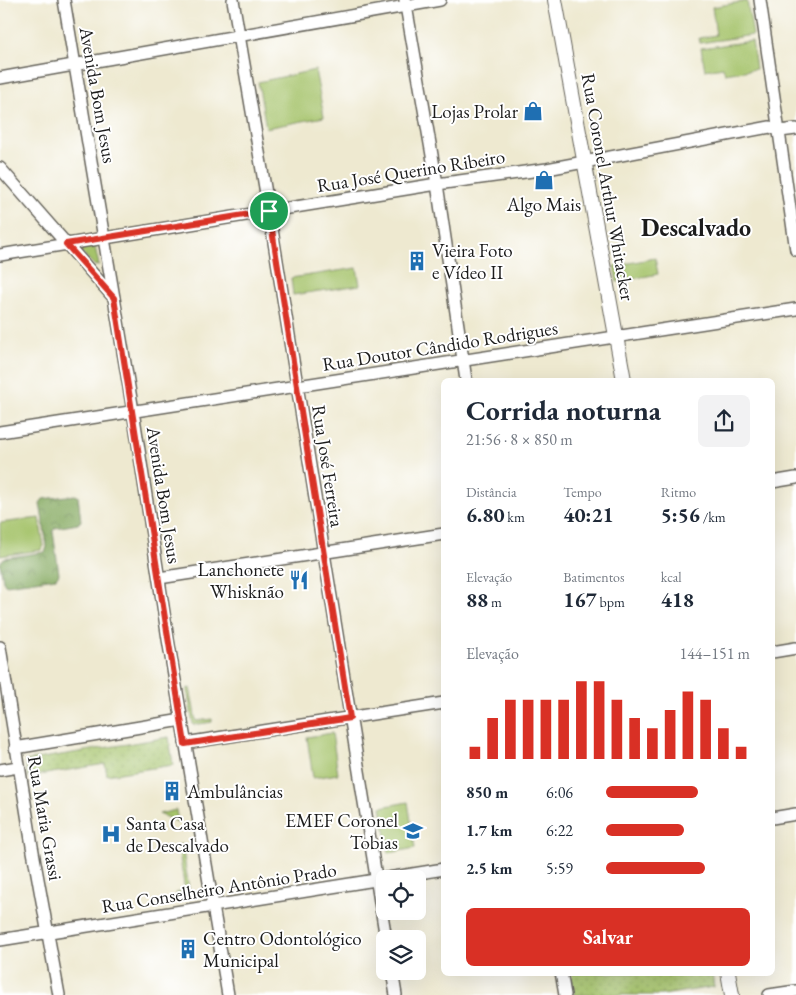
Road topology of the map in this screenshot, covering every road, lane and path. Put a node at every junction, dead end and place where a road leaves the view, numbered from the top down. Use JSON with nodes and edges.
{"nodes":[{"id":1,"x":64,"y":0,"type":"edge"},
{"id":2,"x":232,"y":0,"type":"edge"},
{"id":3,"x":440,"y":0,"type":"edge"},
{"id":4,"x":555,"y":0,"type":"edge"},
{"id":5,"x":760,"y":0,"type":"edge"},
{"id":6,"x":405,"y":3,"type":"edge"},
{"id":7,"x":238,"y":36,"type":"junction"},
{"id":8,"x":74,"y":65,"type":"junction"},
{"id":9,"x":0,"y":78,"type":"edge"},
{"id":10,"x":796,"y":129,"type":"edge"},
{"id":11,"x":780,"y":131,"type":"junction"},
{"id":12,"x":585,"y":162,"type":"junction"},
{"id":13,"x":0,"y":168,"type":"edge"},
{"id":14,"x":437,"y":184,"type":"junction"},
{"id":15,"x":269,"y":211,"type":"junction"},
{"id":16,"x":104,"y":238,"type":"junction"},
{"id":17,"x":66,"y":244,"type":"junction"},
{"id":18,"x":796,"y":250,"type":"edge"},
{"id":19,"x":0,"y":255,"type":"edge"},
{"id":20,"x":114,"y":298,"type":"junction"},
{"id":21,"x":796,"y":309,"type":"edge"},
{"id":22,"x":616,"y":337,"type":"junction"},
{"id":23,"x":463,"y":360,"type":"junction"},
{"id":24,"x":466,"y":378,"type":"edge"},
{"id":25,"x":624,"y":378,"type":"edge"},
{"id":26,"x":296,"y":386,"type":"junction"},
{"id":27,"x":133,"y":411,"type":"junction"},
{"id":28,"x":0,"y":432,"type":"edge"},
{"id":29,"x":796,"y":478,"type":"edge"},
{"id":30,"x":775,"y":482,"type":"edge"},
{"id":31,"x":441,"y":534,"type":"edge"},
{"id":32,"x":324,"y":553,"type":"junction"},
{"id":33,"x":159,"y":578,"type":"junction"},
{"id":34,"x":0,"y":647,"type":"edge"},
{"id":35,"x":796,"y":648,"type":"edge"},
{"id":36,"x":775,"y":652,"type":"edge"},
{"id":37,"x":441,"y":704,"type":"edge"},
{"id":38,"x":350,"y":718,"type":"junction"},
{"id":39,"x":182,"y":720,"type":"junction"},
{"id":40,"x":185,"y":744,"type":"junction"},
{"id":41,"x":15,"y":748,"type":"junction"},
{"id":42,"x":18,"y":767,"type":"junction"},
{"id":43,"x":0,"y":770,"type":"edge"},
{"id":44,"x":796,"y":814,"type":"edge"},
{"id":45,"x":775,"y":818,"type":"edge"},
{"id":46,"x":441,"y":870,"type":"edge"},
{"id":47,"x":426,"y":873,"type":"edge"},
{"id":48,"x":376,"y":880,"type":"joint"},
{"id":49,"x":213,"y":907,"type":"junction"},
{"id":50,"x":48,"y":933,"type":"junction"},
{"id":51,"x":0,"y":940,"type":"edge"},
{"id":52,"x":562,"y":976,"type":"edge"},
{"id":53,"x":729,"y":976,"type":"edge"},
{"id":54,"x":394,"y":980,"type":"edge"},
{"id":55,"x":796,"y":991,"type":"edge"},
{"id":56,"x":59,"y":995,"type":"edge"},
{"id":57,"x":228,"y":995,"type":"edge"},
{"id":58,"x":396,"y":995,"type":"edge"},
{"id":59,"x":565,"y":995,"type":"edge"},
{"id":60,"x":732,"y":995,"type":"edge"},
{"id":61,"x":769,"y":995,"type":"edge"}],
"edges":[{"from":1,"to":8,"type":"street","name":"Avenida Bom Jesus"},
{"from":2,"to":7,"type":"street","name":"Rua José Ferreira"},
{"from":3,"to":6,"type":"street"},
{"from":4,"to":12,"type":"main road","name":"Rua Coronel Arthur Whitacker"},
{"from":5,"to":11,"type":"street"},
{"from":6,"to":7,"type":"street"},
{"from":6,"to":14,"type":"street"},
{"from":7,"to":8,"type":"street"},
{"from":7,"to":15,"type":"street","name":"Rua José Ferreira"},
{"from":8,"to":9,"type":"street"},
{"from":8,"to":16,"type":"street","name":"Avenida Bom Jesus"},
{"from":10,"to":11,"type":"street","name":"Rua José Querino Ribeiro"},
{"from":11,"to":12,"type":"street","name":"Rua José Querino Ribeiro"},
{"from":11,"to":18,"type":"street"},
{"from":12,"to":14,"type":"street","name":"Rua José Querino Ribeiro"},
{"from":12,"to":22,"type":"main road","name":"Rua Coronel Arthur Whitacker"},
{"from":13,"to":17,"type":"street"},
{"from":14,"to":15,"type":"street","name":"Rua José Querino Ribeiro"},
{"from":14,"to":23,"type":"street"},
{"from":15,"to":16,"type":"street","name":"Rua José Querino Ribeiro"},
{"from":15,"to":26,"type":"street","name":"Rua José Ferreira"},
{"from":16,"to":17,"type":"street","name":"Rua José Querino Ribeiro"},
{"from":16,"to":20,"type":"street","name":"Avenida Bom Jesus"},
{"from":17,"to":19,"type":"street","name":"Rua José Querino Ribeiro"},
{"from":17,"to":20,"type":"street"},
{"from":20,"to":27,"type":"street","name":"Avenida Bom Jesus"},
{"from":21,"to":22,"type":"street","name":"Rua Doutor Cândido Rodrigues"},
{"from":22,"to":23,"type":"street","name":"Rua Doutor Cândido Rodrigues"},
{"from":22,"to":25,"type":"main road","name":"Rua Coronel Arthur Whitacker"},
{"from":23,"to":24,"type":"street"},
{"from":23,"to":26,"type":"street","name":"Rua Doutor Cândido Rodrigues"},
{"from":26,"to":27,"type":"street","name":"Rua Doutor Cândido Rodrigues"},
{"from":26,"to":32,"type":"street","name":"Rua José Ferreira"},
{"from":27,"to":28,"type":"street","name":"Rua Doutor Cândido Rodrigues"},
{"from":27,"to":33,"type":"street","name":"Avenida Bom Jesus"},
{"from":29,"to":30,"type":"street"},
{"from":31,"to":32,"type":"street"},
{"from":32,"to":33,"type":"street"},
{"from":32,"to":38,"type":"street","name":"Rua José Ferreira"},
{"from":33,"to":39,"type":"street","name":"Avenida Bom Jesus"},
{"from":34,"to":41,"type":"street","name":"Rua Maria Grassi"},
{"from":35,"to":36,"type":"street"},
{"from":37,"to":38,"type":"street"},
{"from":38,"to":40,"type":"street"},
{"from":38,"to":48,"type":"street","name":"Rua José Ferreira"},
{"from":39,"to":40,"type":"street","name":"Avenida Bom Jesus"},
{"from":39,"to":41,"type":"street"},
{"from":40,"to":49,"type":"street","name":"Avenida Bom Jesus"},
{"from":41,"to":42,"type":"street","name":"Rua Maria Grassi"},
{"from":42,"to":43,"type":"street"},
{"from":42,"to":50,"type":"street","name":"Rua Maria Grassi"},
{"from":44,"to":45,"type":"street"},
{"from":46,"to":47,"type":"street","name":"Rua Conselheiro Antônio Prado"},
{"from":48,"to":49,"type":"street","name":"Rua Conselheiro Antônio Prado"},
{"from":49,"to":50,"type":"street","name":"Rua Conselheiro Antônio Prado"},
{"from":49,"to":57,"type":"street","name":"Avenida Bom Jesus"},
{"from":50,"to":51,"type":"street","name":"Rua Conselheiro Antônio Prado"},
{"from":50,"to":56,"type":"street","name":"Rua Maria Grassi"},
{"from":52,"to":59,"type":"street"},
{"from":53,"to":60,"type":"main road"},
{"from":54,"to":58,"type":"street"},
{"from":55,"to":61,"type":"street"}]}
